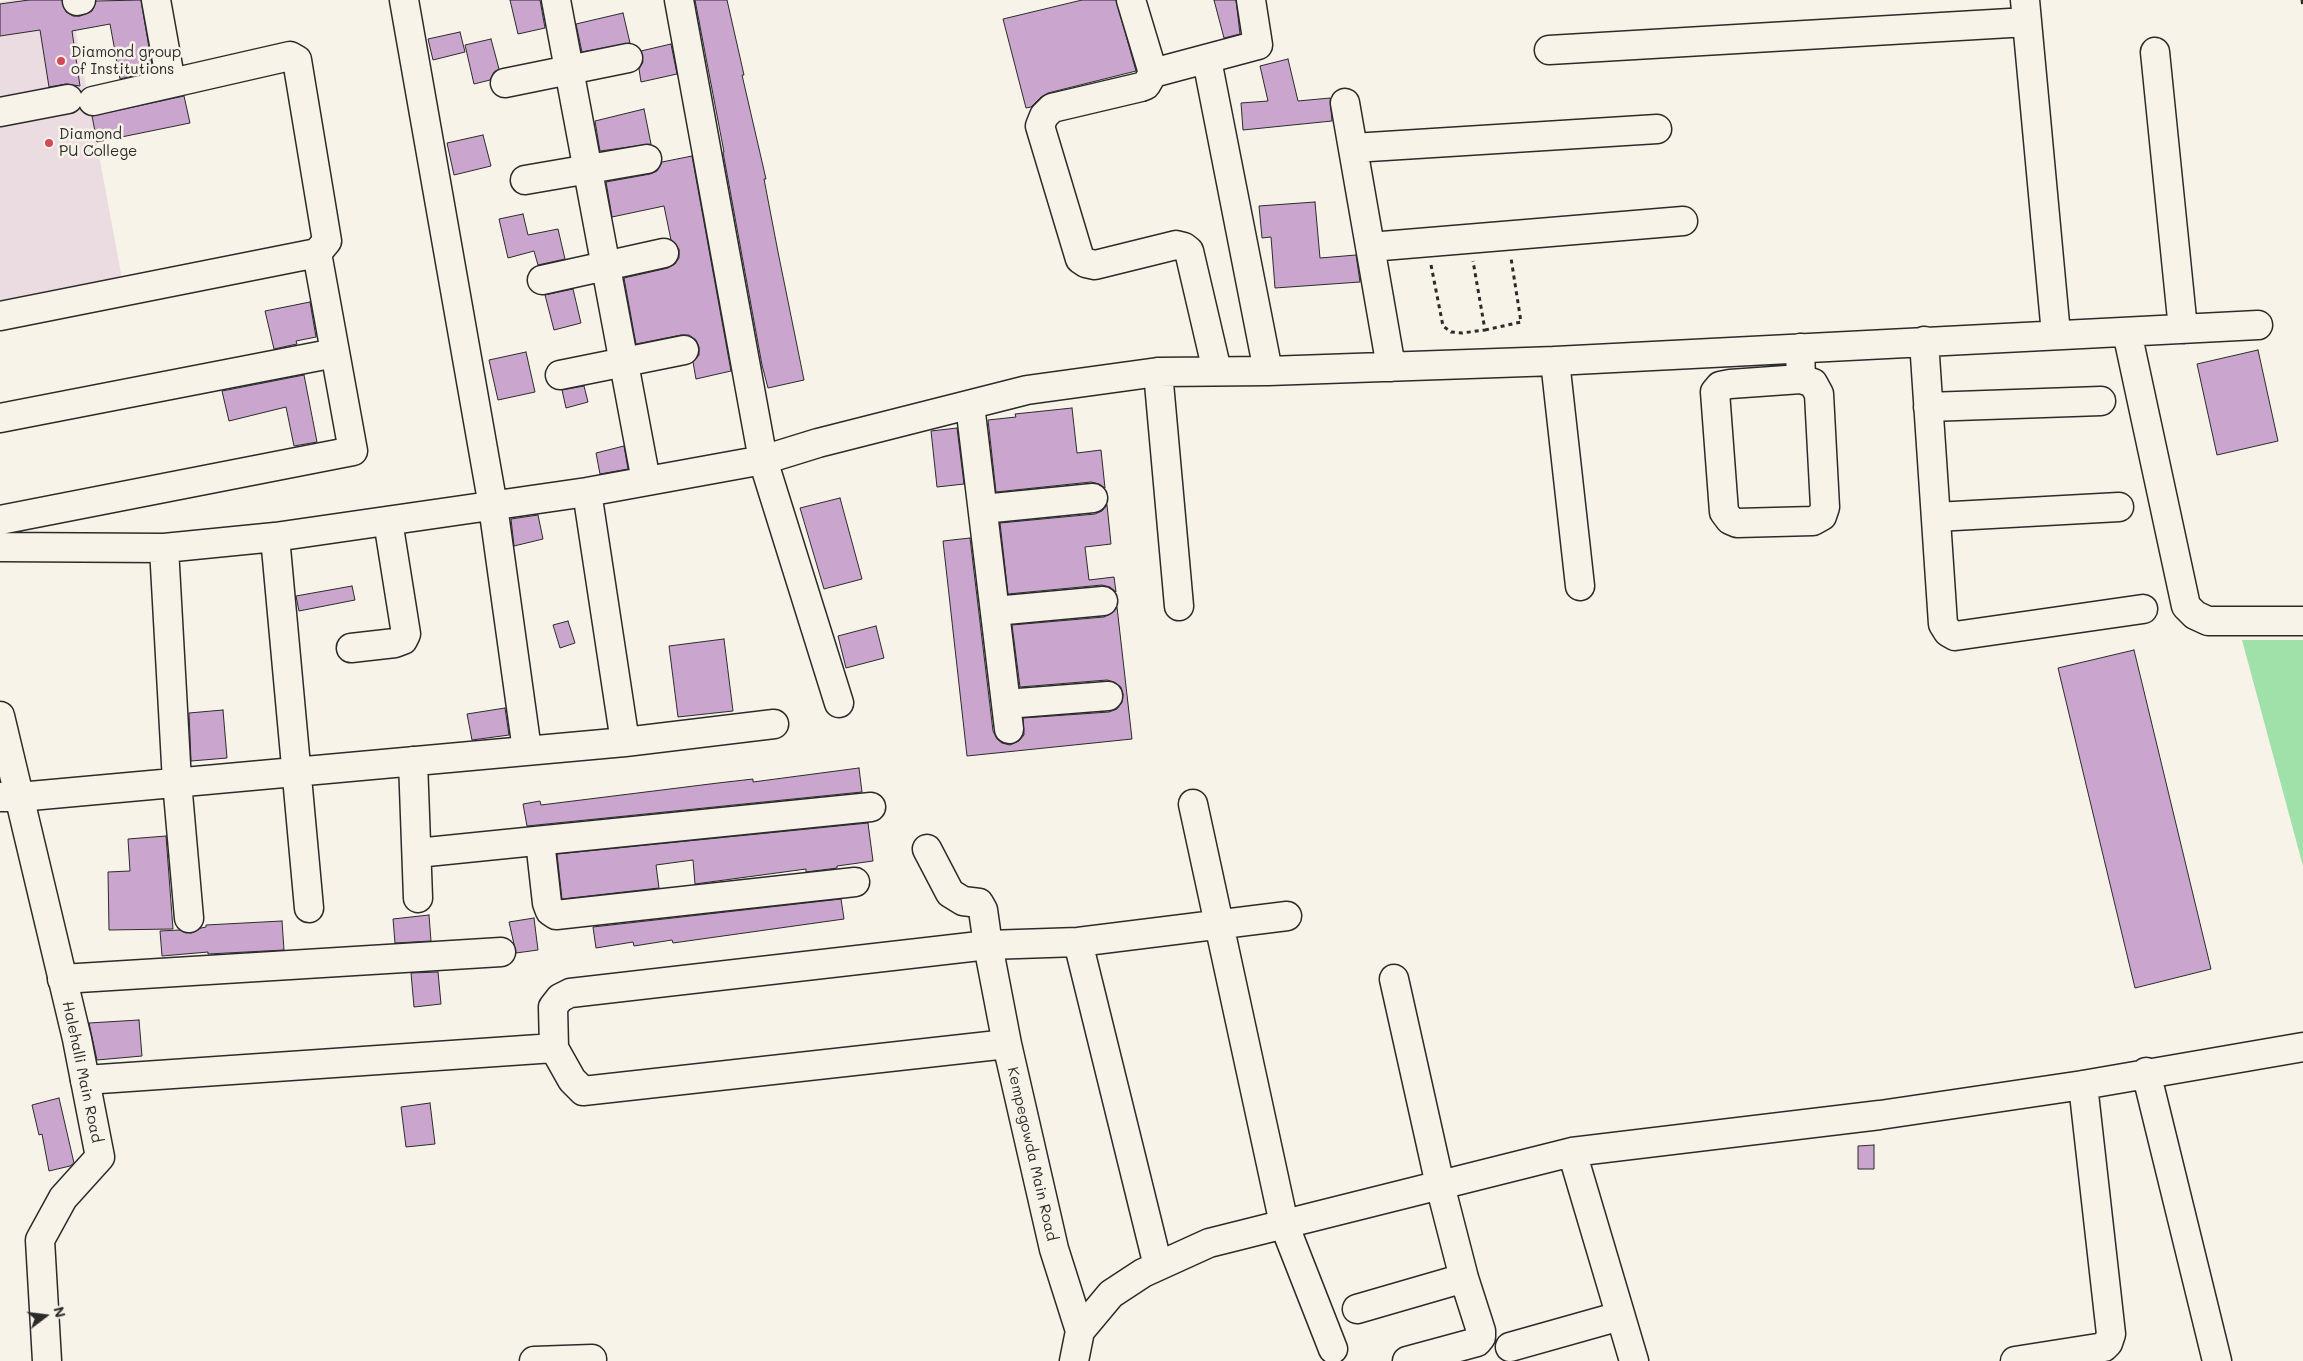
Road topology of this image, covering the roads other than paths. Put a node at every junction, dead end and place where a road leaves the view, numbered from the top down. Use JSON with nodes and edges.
{"nodes":[{"id":1,"x":156,"y":0,"type":"edge"},
{"id":2,"x":404,"y":0,"type":"edge"},
{"id":3,"x":556,"y":0,"type":"edge"},
{"id":4,"x":679,"y":0,"type":"edge"},
{"id":5,"x":1131,"y":0,"type":"edge"},
{"id":6,"x":1151,"y":0,"type":"edge"},
{"id":7,"x":1251,"y":0,"type":"edge"},
{"id":8,"x":2026,"y":11,"type":"edge"},
{"id":9,"x":1549,"y":50,"type":"dead end"},
{"id":10,"x":2155,"y":52,"type":"dead end"},
{"id":11,"x":628,"y":58,"type":"dead end"},
{"id":12,"x":1207,"y":60,"type":"junction"},
{"id":13,"x":569,"y":70,"type":"junction"},
{"id":14,"x":1161,"y":71,"type":"junction"},
{"id":15,"x":171,"y":83,"type":"junction"},
{"id":16,"x":505,"y":83,"type":"dead end"},
{"id":17,"x":1346,"y":103,"type":"dead end"},
{"id":18,"x":0,"y":112,"type":"edge"},
{"id":19,"x":1656,"y":129,"type":"dead end"},
{"id":20,"x":1353,"y":148,"type":"junction"},
{"id":21,"x":647,"y":159,"type":"dead end"},
{"id":22,"x":588,"y":169,"type":"junction"},
{"id":23,"x":525,"y":180,"type":"dead end"},
{"id":24,"x":1683,"y":220,"type":"dead end"},
{"id":25,"x":1370,"y":247,"type":"junction"},
{"id":26,"x":317,"y":253,"type":"junction"},
{"id":27,"x":664,"y":253,"type":"dead end"},
{"id":28,"x":606,"y":266,"type":"junction"},
{"id":29,"x":542,"y":280,"type":"dead end"},
{"id":30,"x":0,"y":316,"type":"edge"},
{"id":31,"x":2258,"y":325,"type":"dead end"},
{"id":32,"x":2183,"y":329,"type":"junction"},
{"id":33,"x":2127,"y":332,"type":"junction"},
{"id":34,"x":2056,"y":334,"type":"junction"},
{"id":35,"x":1924,"y":341,"type":"junction"},
{"id":36,"x":1800,"y":348,"type":"junction"},
{"id":37,"x":684,"y":350,"type":"dead end"},
{"id":38,"x":335,"y":353,"type":"junction"},
{"id":39,"x":1555,"y":361,"type":"junction"},
{"id":40,"x":624,"y":362,"type":"junction"},
{"id":41,"x":1391,"y":367,"type":"junction"},
{"id":42,"x":1217,"y":371,"type":"junction"},
{"id":43,"x":1268,"y":371,"type":"junction"},
{"id":44,"x":1158,"y":372,"type":"junction"},
{"id":45,"x":560,"y":375,"type":"dead end"},
{"id":46,"x":1801,"y":379,"type":"junction"},
{"id":47,"x":2101,"y":401,"type":"dead end"},
{"id":48,"x":970,"y":405,"type":"junction"},
{"id":49,"x":1928,"y":407,"type":"junction"},
{"id":50,"x":0,"y":418,"type":"edge"},
{"id":51,"x":763,"y":460,"type":"junction"},
{"id":52,"x":646,"y":481,"type":"junction"},
{"id":53,"x":587,"y":492,"type":"junction"},
{"id":54,"x":1093,"y":498,"type":"dead end"},
{"id":55,"x":493,"y":506,"type":"junction"},
{"id":56,"x":2119,"y":507,"type":"dead end"},
{"id":57,"x":983,"y":508,"type":"junction"},
{"id":58,"x":1936,"y":517,"type":"junction"},
{"id":59,"x":0,"y":520,"type":"edge"},
{"id":60,"x":388,"y":521,"type":"junction"},
{"id":61,"x":275,"y":538,"type":"junction"},
{"id":62,"x":0,"y":546,"type":"edge"},
{"id":63,"x":164,"y":548,"type":"junction"},
{"id":64,"x":1580,"y":586,"type":"dead end"},
{"id":65,"x":1103,"y":601,"type":"dead end"},
{"id":66,"x":1179,"y":606,"type":"dead end"},
{"id":67,"x":2143,"y":609,"type":"dead end"},
{"id":68,"x":995,"y":611,"type":"junction"},
{"id":69,"x":2303,"y":621,"type":"edge"},
{"id":70,"x":351,"y":648,"type":"dead end"},
{"id":71,"x":1108,"y":696,"type":"dead end"},
{"id":72,"x":839,"y":703,"type":"dead end"},
{"id":73,"x":0,"y":716,"type":"edge"},
{"id":74,"x":774,"y":724,"type":"dead end"},
{"id":75,"x":625,"y":742,"type":"junction"},
{"id":76,"x":527,"y":750,"type":"junction"},
{"id":77,"x":414,"y":761,"type":"junction"},
{"id":78,"x":296,"y":772,"type":"junction"},
{"id":79,"x":177,"y":782,"type":"junction"},
{"id":80,"x":10,"y":797,"type":"edge"},
{"id":81,"x":1194,"y":804,"type":"dead end"},
{"id":82,"x":871,"y":807,"type":"dead end"},
{"id":83,"x":540,"y":841,"type":"junction"},
{"id":84,"x":927,"y":849,"type":"dead end"},
{"id":85,"x":416,"y":853,"type":"junction"},
{"id":86,"x":855,"y":882,"type":"dead end"},
{"id":87,"x":418,"y":898,"type":"dead end"},
{"id":88,"x":309,"y":908,"type":"dead end"},
{"id":89,"x":1287,"y":916,"type":"dead end"},
{"id":90,"x":189,"y":918,"type":"dead end"},
{"id":91,"x":1220,"y":924,"type":"junction"},
{"id":92,"x":1078,"y":942,"type":"junction"},
{"id":93,"x":988,"y":944,"type":"junction"},
{"id":94,"x":501,"y":952,"type":"dead end"},
{"id":95,"x":62,"y":978,"type":"junction"},
{"id":96,"x":1394,"y":979,"type":"dead end"},
{"id":97,"x":1007,"y":1044,"type":"junction"},
{"id":98,"x":2303,"y":1047,"type":"edge"},
{"id":99,"x":554,"y":1048,"type":"junction"},
{"id":100,"x":2146,"y":1072,"type":"junction"},
{"id":101,"x":85,"y":1080,"type":"junction"},
{"id":102,"x":2083,"y":1085,"type":"junction"},
{"id":103,"x":1572,"y":1152,"type":"junction"},
{"id":104,"x":1440,"y":1185,"type":"junction"},
{"id":105,"x":1284,"y":1224,"type":"junction"},
{"id":106,"x":1158,"y":1266,"type":"junction"},
{"id":107,"x":1464,"y":1278,"type":"junction"},
{"id":108,"x":1357,"y":1309,"type":"dead end"},
{"id":109,"x":1620,"y":1316,"type":"junction"},
{"id":110,"x":1080,"y":1331,"type":"junction"},
{"id":111,"x":1510,"y":1347,"type":"dead end"},
{"id":112,"x":1333,"y":1349,"type":"dead end"},
{"id":113,"x":592,"y":1359,"type":"dead end"},
{"id":114,"x":47,"y":1361,"type":"edge"},
{"id":115,"x":534,"y":1361,"type":"edge"},
{"id":116,"x":1074,"y":1361,"type":"edge"},
{"id":117,"x":1407,"y":1361,"type":"edge"},
{"id":118,"x":1634,"y":1361,"type":"edge"},
{"id":119,"x":2015,"y":1361,"type":"edge"},
{"id":120,"x":2217,"y":1361,"type":"edge"}],
"edges":[{"from":1,"to":15,"type":"street"},
{"from":2,"to":55,"type":"street"},
{"from":3,"to":13,"type":"street"},
{"from":4,"to":51,"type":"street"},
{"from":5,"to":14,"type":"street"},
{"from":6,"to":14,"type":"street"},
{"from":7,"to":12,"type":"street"},
{"from":8,"to":9,"type":"street"},
{"from":8,"to":34,"type":"street"},
{"from":10,"to":32,"type":"street"},
{"from":11,"to":13,"type":"street"},
{"from":12,"to":14,"type":"street"},
{"from":12,"to":43,"type":"street"},
{"from":13,"to":16,"type":"street"},
{"from":13,"to":22,"type":"street"},
{"from":14,"to":42,"type":"street"},
{"from":15,"to":18,"type":"street"},
{"from":15,"to":26,"type":"street"},
{"from":17,"to":20,"type":"street"},
{"from":19,"to":20,"type":"street"},
{"from":20,"to":25,"type":"street"},
{"from":21,"to":22,"type":"street"},
{"from":22,"to":23,"type":"street"},
{"from":22,"to":28,"type":"street"},
{"from":24,"to":25,"type":"street"},
{"from":25,"to":41,"type":"street"},
{"from":26,"to":30,"type":"street"},
{"from":26,"to":38,"type":"street"},
{"from":27,"to":28,"type":"street"},
{"from":28,"to":29,"type":"street"},
{"from":28,"to":40,"type":"street"},
{"from":31,"to":32,"type":"street"},
{"from":32,"to":33,"type":"street"},
{"from":33,"to":34,"type":"street"},
{"from":33,"to":69,"type":"street"},
{"from":34,"to":35,"type":"street"},
{"from":35,"to":36,"type":"street"},
{"from":35,"to":49,"type":"street"},
{"from":36,"to":39,"type":"street"},
{"from":36,"to":46,"type":"street"},
{"from":37,"to":40,"type":"street"},
{"from":38,"to":50,"type":"street"},
{"from":38,"to":59,"type":"street"},
{"from":39,"to":41,"type":"street"},
{"from":39,"to":64,"type":"street"},
{"from":40,"to":45,"type":"street"},
{"from":40,"to":52,"type":"street"},
{"from":41,"to":43,"type":"street"},
{"from":42,"to":43,"type":"street"},
{"from":42,"to":44,"type":"street"},
{"from":44,"to":48,"type":"street"},
{"from":44,"to":66,"type":"street"},
{"from":46,"to":46,"type":"street"},
{"from":47,"to":49,"type":"street"},
{"from":48,"to":51,"type":"street"},
{"from":48,"to":57,"type":"street"},
{"from":49,"to":58,"type":"street"},
{"from":51,"to":52,"type":"street"},
{"from":51,"to":72,"type":"street"},
{"from":52,"to":53,"type":"street"},
{"from":53,"to":55,"type":"street"},
{"from":53,"to":75,"type":"street"},
{"from":54,"to":57,"type":"street"},
{"from":55,"to":60,"type":"street"},
{"from":55,"to":76,"type":"street"},
{"from":56,"to":58,"type":"street"},
{"from":57,"to":68,"type":"street"},
{"from":58,"to":67,"type":"street"},
{"from":60,"to":61,"type":"street"},
{"from":60,"to":70,"type":"street"},
{"from":61,"to":63,"type":"street"},
{"from":61,"to":78,"type":"street"},
{"from":62,"to":63,"type":"street"},
{"from":63,"to":79,"type":"street"},
{"from":65,"to":68,"type":"street"},
{"from":68,"to":71,"type":"street"},
{"from":73,"to":80,"type":"street","name":"Halehalli Main Road"},
{"from":74,"to":75,"type":"street"},
{"from":75,"to":76,"type":"street"},
{"from":76,"to":77,"type":"street"},
{"from":77,"to":78,"type":"street"},
{"from":77,"to":85,"type":"street"},
{"from":78,"to":79,"type":"street"},
{"from":78,"to":88,"type":"street"},
{"from":79,"to":80,"type":"street"},
{"from":79,"to":90,"type":"street"},
{"from":80,"to":95,"type":"street","name":"Halehalli Main Road"},
{"from":81,"to":91,"type":"street"},
{"from":82,"to":83,"type":"street"},
{"from":83,"to":85,"type":"street"},
{"from":83,"to":86,"type":"street"},
{"from":84,"to":93,"type":"street","name":"Kempegowda Main Road"},
{"from":85,"to":87,"type":"street"},
{"from":89,"to":91,"type":"street"},
{"from":91,"to":92,"type":"street"},
{"from":91,"to":105,"type":"street"},
{"from":92,"to":93,"type":"street"},
{"from":92,"to":106,"type":"street"},
{"from":93,"to":97,"type":"street","name":"Kempegowda Main Road"},
{"from":93,"to":99,"type":"street"},
{"from":94,"to":95,"type":"street"},
{"from":95,"to":101,"type":"street","name":"Halehalli Main Road"},
{"from":96,"to":104,"type":"street"},
{"from":97,"to":99,"type":"street"},
{"from":97,"to":110,"type":"street","name":"Kempegowda Main Road"},
{"from":98,"to":100,"type":"street"},
{"from":99,"to":101,"type":"street"},
{"from":100,"to":102,"type":"street"},
{"from":100,"to":120,"type":"street"},
{"from":101,"to":114,"type":"street","name":"Halehalli Main Road"},
{"from":102,"to":103,"type":"street"},
{"from":102,"to":119,"type":"street"},
{"from":103,"to":104,"type":"street"},
{"from":103,"to":109,"type":"street"},
{"from":104,"to":105,"type":"street"},
{"from":104,"to":107,"type":"street"},
{"from":105,"to":106,"type":"street"},
{"from":105,"to":112,"type":"street"},
{"from":106,"to":110,"type":"street"},
{"from":107,"to":108,"type":"street"},
{"from":107,"to":117,"type":"street"},
{"from":109,"to":111,"type":"street"},
{"from":109,"to":118,"type":"street"},
{"from":110,"to":116,"type":"street","name":"Kempegowda Main Road"},
{"from":113,"to":115,"type":"street"}]}
